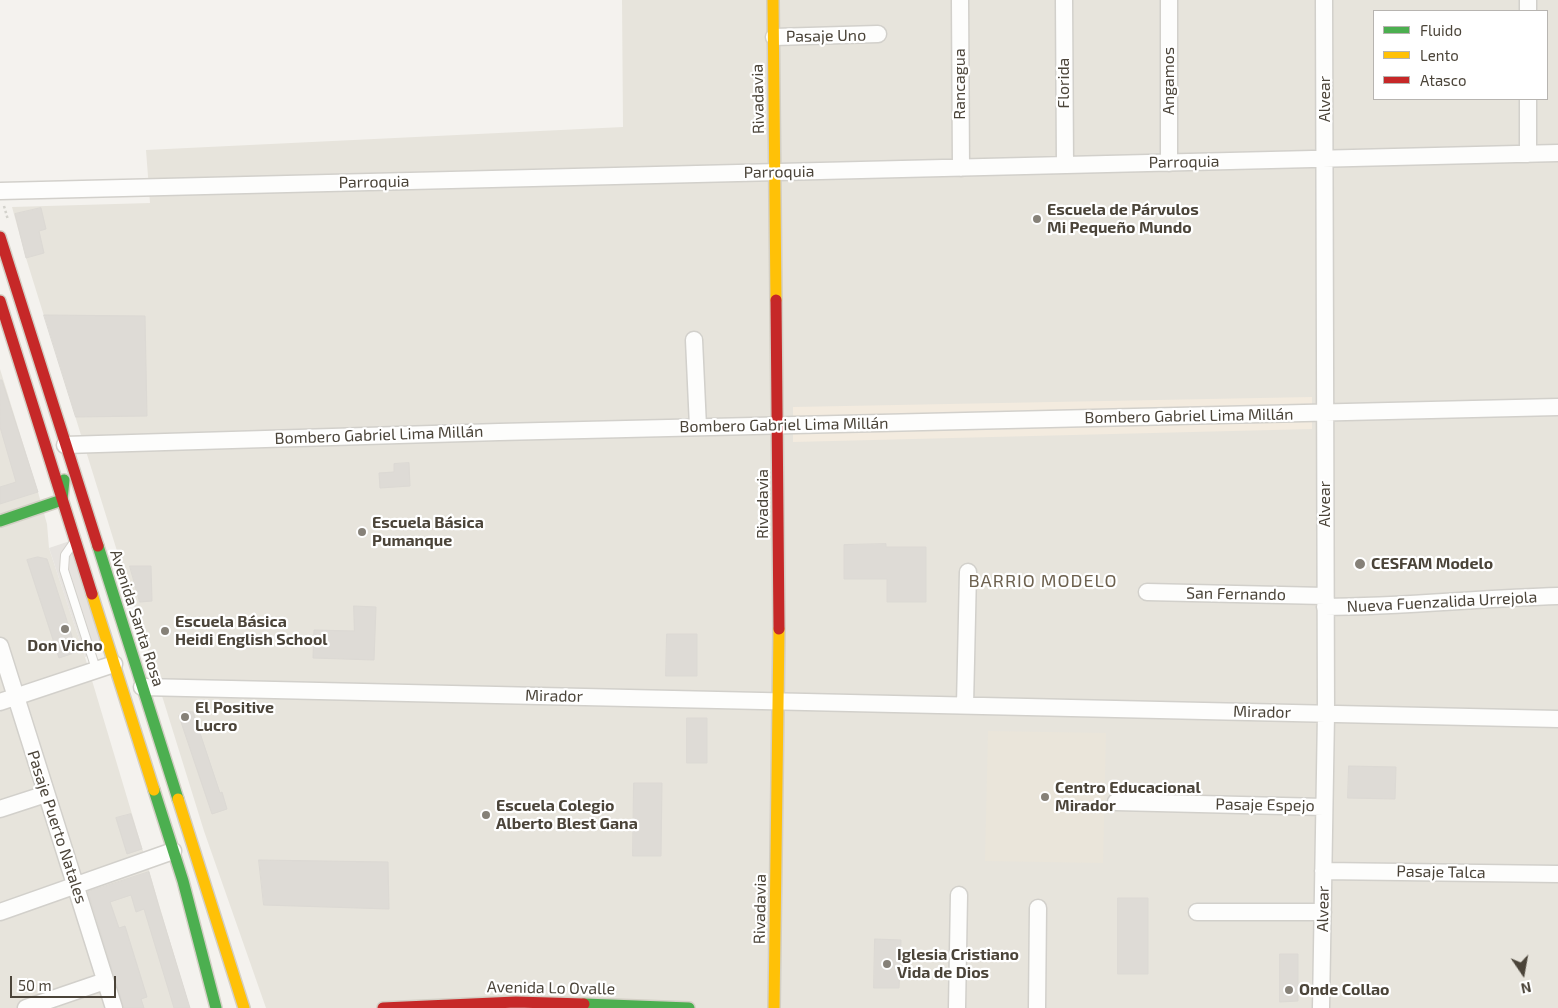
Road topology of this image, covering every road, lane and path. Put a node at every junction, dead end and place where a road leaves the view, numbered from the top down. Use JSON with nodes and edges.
{"nodes":[{"id":1,"x":773,"y":0,"type":"edge"},
{"id":2,"x":960,"y":0,"type":"edge"},
{"id":3,"x":1064,"y":0,"type":"edge"},
{"id":4,"x":1169,"y":0,"type":"edge"},
{"id":5,"x":1324,"y":0,"type":"edge"},
{"id":6,"x":878,"y":34,"type":"dead end"},
{"id":7,"x":774,"y":37,"type":"junction"},
{"id":8,"x":1528,"y":100,"type":"edge"},
{"id":9,"x":1558,"y":153,"type":"edge"},
{"id":10,"x":1528,"y":154,"type":"junction"},
{"id":11,"x":1325,"y":159,"type":"junction"},
{"id":12,"x":1169,"y":162,"type":"junction"},
{"id":13,"x":1065,"y":165,"type":"junction"},
{"id":14,"x":961,"y":168,"type":"junction"},
{"id":15,"x":775,"y":172,"type":"junction"},
{"id":16,"x":0,"y":191,"type":"edge"},
{"id":17,"x":0,"y":237,"type":"edge"},
{"id":18,"x":0,"y":301,"type":"edge"},
{"id":19,"x":694,"y":340,"type":"dead end"},
{"id":20,"x":7,"y":349,"type":"edge"},
{"id":21,"x":1558,"y":407,"type":"edge"},
{"id":22,"x":1325,"y":413,"type":"junction"},
{"id":23,"x":778,"y":426,"type":"junction"},
{"id":24,"x":698,"y":427,"type":"junction"},
{"id":25,"x":65,"y":444,"type":"junction"},
{"id":26,"x":62,"y":500,"type":"junction"},
{"id":27,"x":0,"y":522,"type":"edge"},
{"id":28,"x":75,"y":542,"type":"junction"},
{"id":29,"x":968,"y":572,"type":"dead end"},
{"id":30,"x":1147,"y":592,"type":"dead end"},
{"id":31,"x":1558,"y":596,"type":"edge"},
{"id":32,"x":1325,"y":602,"type":"junction"},
{"id":33,"x":0,"y":646,"type":"edge"},
{"id":34,"x":114,"y":664,"type":"junction"},
{"id":35,"x":96,"y":669,"type":"junction"},
{"id":36,"x":142,"y":686,"type":"junction"},
{"id":37,"x":16,"y":697,"type":"junction"},
{"id":38,"x":780,"y":701,"type":"junction"},
{"id":39,"x":0,"y":702,"type":"edge"},
{"id":40,"x":965,"y":706,"type":"junction"},
{"id":41,"x":1326,"y":714,"type":"junction"},
{"id":42,"x":1558,"y":719,"type":"edge"},
{"id":43,"x":46,"y":794,"type":"junction"},
{"id":44,"x":1116,"y":802,"type":"dead end"},
{"id":45,"x":1324,"y":807,"type":"junction"},
{"id":46,"x":0,"y":810,"type":"edge"},
{"id":47,"x":173,"y":851,"type":"junction"},
{"id":48,"x":1323,"y":871,"type":"junction"},
{"id":49,"x":1558,"y":874,"type":"edge"},
{"id":50,"x":75,"y":886,"type":"junction"},
{"id":51,"x":959,"y":895,"type":"dead end"},
{"id":52,"x":1038,"y":908,"type":"dead end"},
{"id":53,"x":0,"y":912,"type":"edge"},
{"id":54,"x":1197,"y":912,"type":"dead end"},
{"id":55,"x":1323,"y":912,"type":"junction"},
{"id":56,"x":105,"y":980,"type":"junction"},
{"id":57,"x":410,"y":1007,"type":"edge"},
{"id":58,"x":26,"y":1008,"type":"edge"},
{"id":59,"x":114,"y":1008,"type":"edge"},
{"id":60,"x":216,"y":1008,"type":"edge"},
{"id":61,"x":244,"y":1008,"type":"edge"},
{"id":62,"x":383,"y":1008,"type":"edge"},
{"id":63,"x":689,"y":1008,"type":"edge"},
{"id":64,"x":774,"y":1008,"type":"edge"},
{"id":65,"x":957,"y":1008,"type":"edge"},
{"id":66,"x":1037,"y":1008,"type":"edge"},
{"id":67,"x":1321,"y":1008,"type":"edge"}],
"edges":[{"from":1,"to":7,"type":"main road","name":"Rivadavia"},
{"from":2,"to":14,"type":"street","name":"Rancagua"},
{"from":3,"to":13,"type":"street","name":"Florida"},
{"from":4,"to":12,"type":"street","name":"Angamos"},
{"from":5,"to":11,"type":"street","name":"Alvear"},
{"from":6,"to":7,"type":"street","name":"Pasaje Uno"},
{"from":7,"to":15,"type":"main road","name":"Rivadavia"},
{"from":8,"to":10,"type":"street"},
{"from":9,"to":10,"type":"street","name":"Parroquia"},
{"from":10,"to":11,"type":"street","name":"Parroquia"},
{"from":11,"to":12,"type":"street","name":"Parroquia"},
{"from":11,"to":22,"type":"street","name":"Alvear"},
{"from":12,"to":13,"type":"street","name":"Parroquia"},
{"from":13,"to":14,"type":"street","name":"Parroquia"},
{"from":14,"to":15,"type":"street","name":"Parroquia"},
{"from":15,"to":16,"type":"street","name":"Parroquia"},
{"from":15,"to":23,"type":"main road","name":"Rivadavia"},
{"from":17,"to":25,"type":"main road","name":"Avenida Santa Rosa"},
{"from":18,"to":20,"type":"main road"},
{"from":19,"to":24,"type":"street"},
{"from":20,"to":26,"type":"main road"},
{"from":21,"to":22,"type":"street","name":"Bombero Gabriel Lima Millán"},
{"from":22,"to":23,"type":"street","name":"Bombero Gabriel Lima Millán"},
{"from":22,"to":32,"type":"street","name":"Alvear"},
{"from":23,"to":24,"type":"street","name":"Bombero Gabriel Lima Millán"},
{"from":23,"to":38,"type":"main road","name":"Rivadavia"},
{"from":24,"to":25,"type":"street","name":"Bombero Gabriel Lima Millán"},
{"from":25,"to":26,"type":"main road"},
{"from":25,"to":36,"type":"main road","name":"Avenida Santa Rosa"},
{"from":26,"to":27,"type":"main road"},
{"from":26,"to":28,"type":"main road"},
{"from":28,"to":34,"type":"main road"},
{"from":28,"to":35,"type":"lane"},
{"from":29,"to":40,"type":"street"},
{"from":30,"to":32,"type":"street","name":"San Fernando"},
{"from":31,"to":32,"type":"street","name":"Nueva Fuenzalida Urrejola"},
{"from":32,"to":41,"type":"street","name":"Alvear"},
{"from":33,"to":37,"type":"street","name":"Pasaje Puerto Natales"},
{"from":34,"to":35,"type":"street"},
{"from":34,"to":47,"type":"main road"},
{"from":35,"to":37,"type":"street"},
{"from":36,"to":38,"type":"street","name":"Mirador"},
{"from":36,"to":61,"type":"main road","name":"Avenida Santa Rosa"},
{"from":37,"to":39,"type":"street"},
{"from":37,"to":43,"type":"street","name":"Pasaje Puerto Natales"},
{"from":38,"to":40,"type":"street","name":"Mirador"},
{"from":38,"to":64,"type":"main road","name":"Rivadavia"},
{"from":40,"to":41,"type":"street","name":"Mirador"},
{"from":41,"to":42,"type":"street","name":"Mirador"},
{"from":41,"to":45,"type":"street","name":"Alvear"},
{"from":43,"to":46,"type":"street"},
{"from":43,"to":50,"type":"street","name":"Pasaje Puerto Natales"},
{"from":44,"to":45,"type":"street","name":"Pasaje Espejo"},
{"from":45,"to":48,"type":"street","name":"Alvear"},
{"from":47,"to":50,"type":"street"},
{"from":47,"to":60,"type":"main road"},
{"from":48,"to":49,"type":"street","name":"Pasaje Talca"},
{"from":48,"to":55,"type":"street","name":"Alvear"},
{"from":50,"to":53,"type":"street"},
{"from":50,"to":56,"type":"street","name":"Pasaje Puerto Natales"},
{"from":51,"to":65,"type":"street"},
{"from":52,"to":66,"type":"street"},
{"from":54,"to":55,"type":"street"},
{"from":55,"to":67,"type":"street","name":"Alvear"},
{"from":56,"to":58,"type":"street"},
{"from":56,"to":59,"type":"street","name":"Pasaje Puerto Natales"},
{"from":57,"to":62,"type":"main road","name":"Avenida Lo Ovalle"},
{"from":57,"to":63,"type":"main road","name":"Avenida Lo Ovalle"}]}
